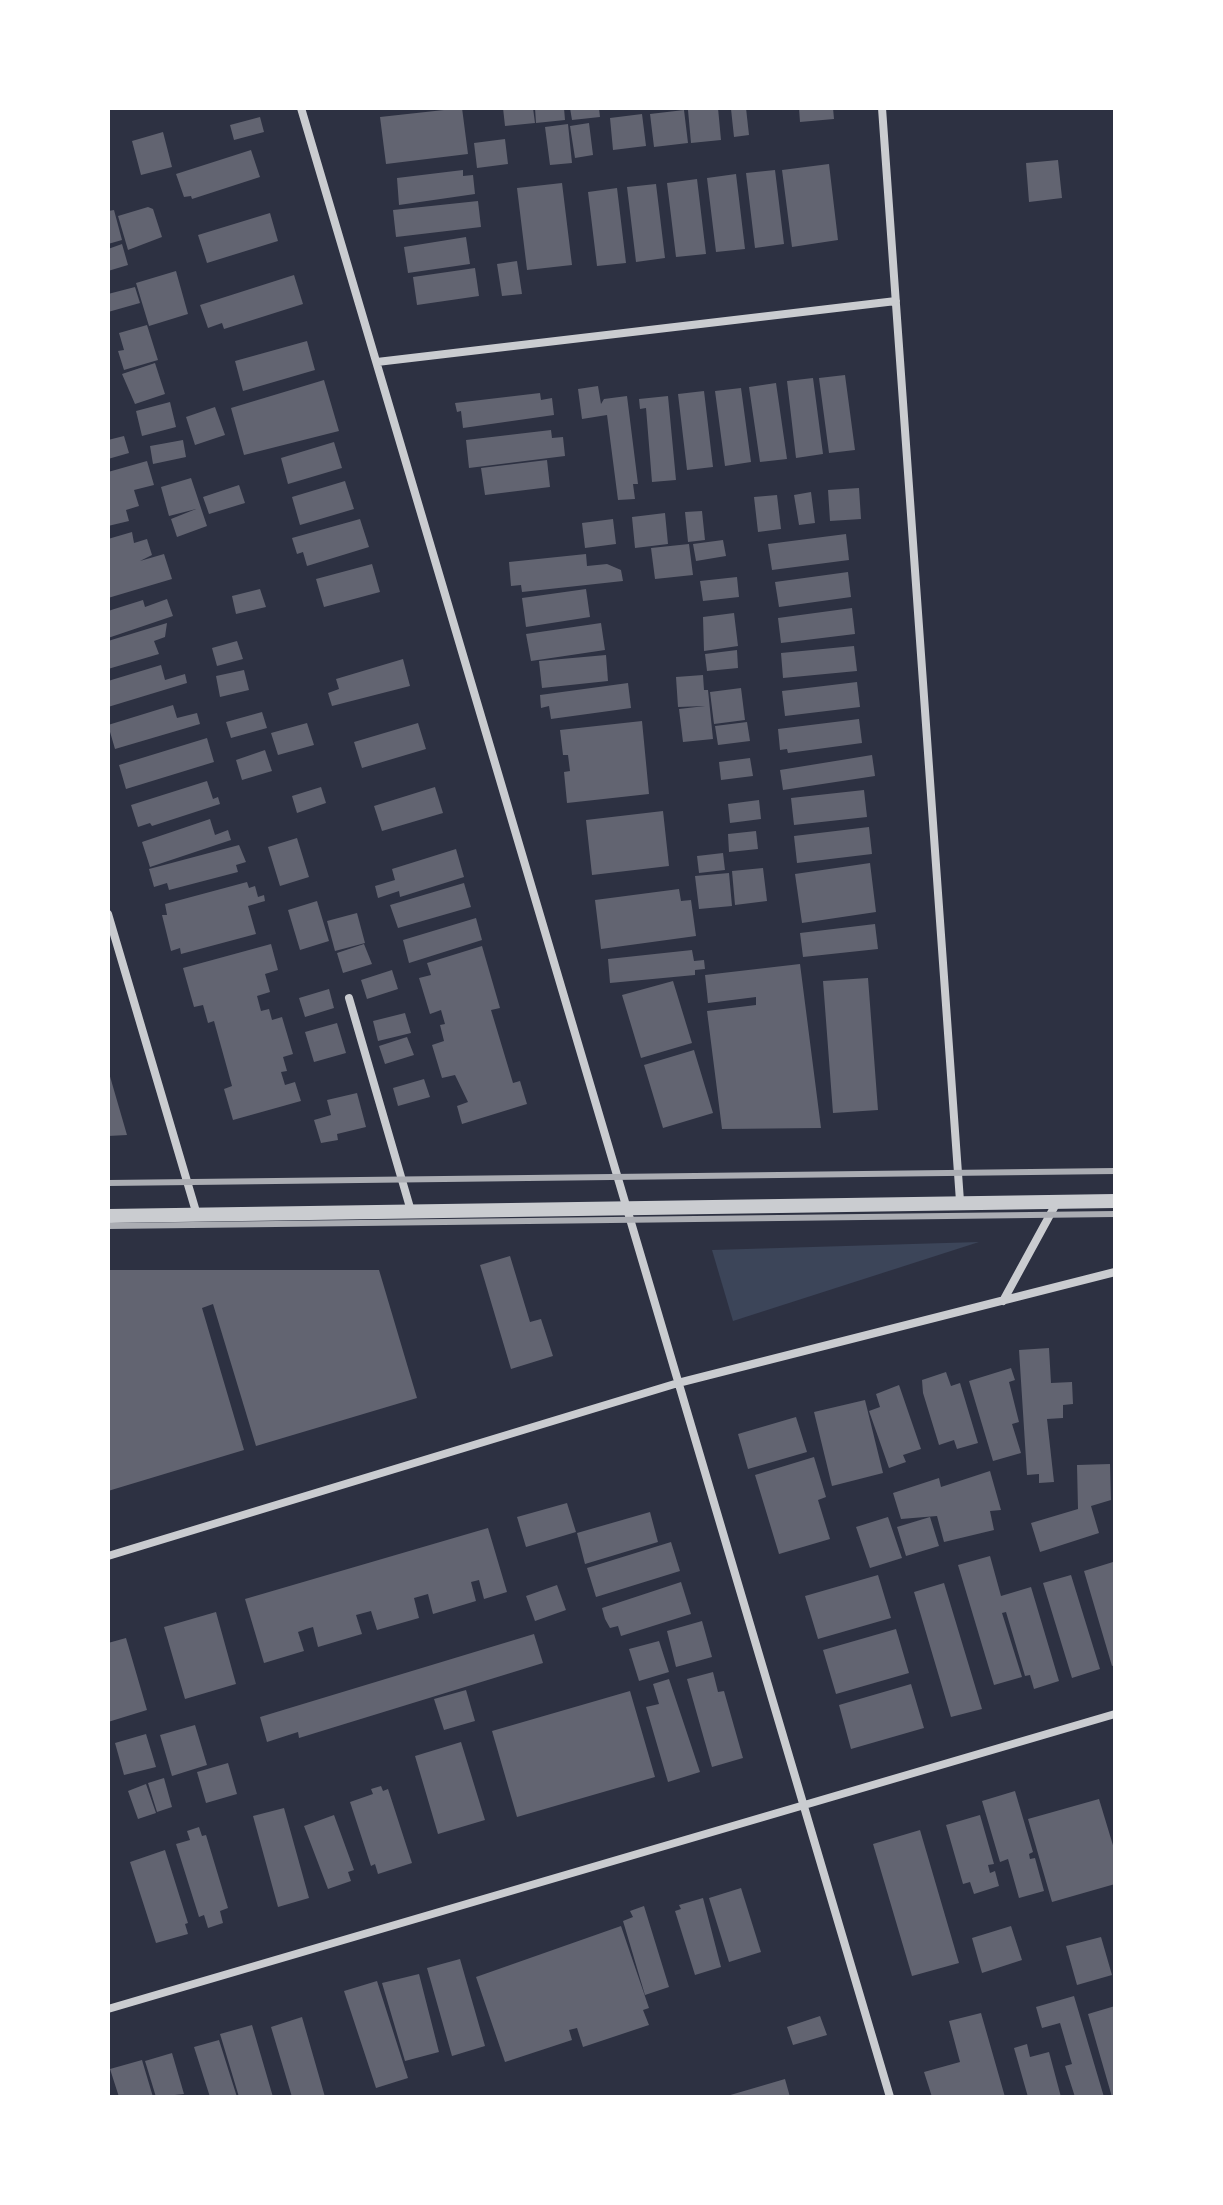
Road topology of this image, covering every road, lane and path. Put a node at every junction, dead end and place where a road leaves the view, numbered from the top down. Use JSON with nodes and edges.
{"nodes":[{"id":1,"x":301,"y":108,"type":"edge"},
{"id":2,"x":882,"y":108,"type":"edge"},
{"id":3,"x":896,"y":301,"type":"junction"},
{"id":4,"x":377,"y":362,"type":"junction"},
{"id":5,"x":108,"y":914,"type":"edge"},
{"id":6,"x":349,"y":998,"type":"dead end"},
{"id":7,"x":960,"y":1201,"type":"junction"},
{"id":8,"x":1058,"y":1201,"type":"junction"},
{"id":9,"x":1115,"y":1201,"type":"edge"},
{"id":10,"x":630,"y":1209,"type":"junction"},
{"id":11,"x":411,"y":1211,"type":"junction"},
{"id":12,"x":197,"y":1215,"type":"junction"},
{"id":13,"x":108,"y":1216,"type":"edge"},
{"id":14,"x":1115,"y":1272,"type":"edge"},
{"id":15,"x":1003,"y":1301,"type":"junction"},
{"id":16,"x":678,"y":1383,"type":"junction"},
{"id":17,"x":108,"y":1556,"type":"edge"},
{"id":18,"x":1115,"y":1714,"type":"edge"},
{"id":19,"x":804,"y":1806,"type":"junction"},
{"id":20,"x":108,"y":2009,"type":"edge"},
{"id":21,"x":890,"y":2097,"type":"edge"}],
"edges":[{"from":1,"to":4,"type":"street"},
{"from":2,"to":3,"type":"street"},
{"from":3,"to":4,"type":"street"},
{"from":3,"to":7,"type":"street"},
{"from":4,"to":10,"type":"street"},
{"from":5,"to":12,"type":"street"},
{"from":6,"to":11,"type":"street"},
{"from":7,"to":8,"type":"street"},
{"from":7,"to":10,"type":"street"},
{"from":8,"to":9,"type":"street"},
{"from":8,"to":15,"type":"street"},
{"from":10,"to":11,"type":"street"},
{"from":10,"to":16,"type":"street"},
{"from":11,"to":12,"type":"street"},
{"from":12,"to":13,"type":"street"},
{"from":14,"to":15,"type":"street"},
{"from":15,"to":16,"type":"street"},
{"from":16,"to":17,"type":"street"},
{"from":16,"to":19,"type":"street"},
{"from":18,"to":19,"type":"street"},
{"from":19,"to":20,"type":"street"},
{"from":19,"to":21,"type":"street"}]}
